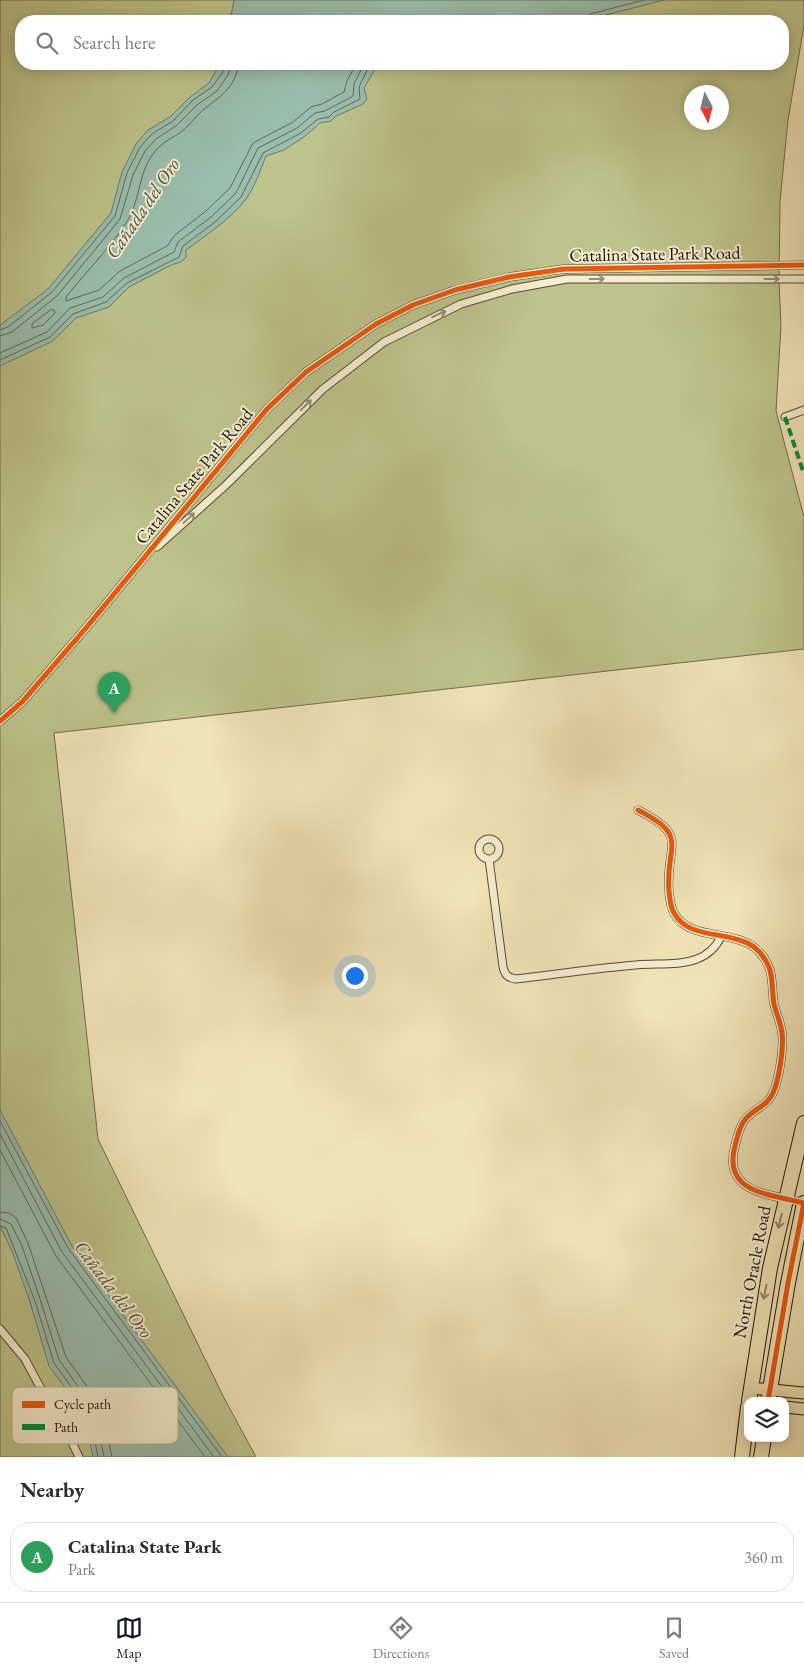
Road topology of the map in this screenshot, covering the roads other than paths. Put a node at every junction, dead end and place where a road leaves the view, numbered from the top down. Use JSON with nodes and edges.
{"nodes":[{"id":1,"x":804,"y":266,"type":"edge"},
{"id":2,"x":804,"y":279,"type":"edge"},
{"id":3,"x":804,"y":410,"type":"edge"},
{"id":4,"x":784,"y":418,"type":"dead end"},
{"id":5,"x":140,"y":562,"type":"junction"},
{"id":6,"x":0,"y":722,"type":"edge"},
{"id":7,"x":638,"y":810,"type":"dead end"},
{"id":8,"x":489,"y":859,"type":"dead end"},
{"id":9,"x":722,"y":937,"type":"junction"},
{"id":10,"x":804,"y":1123,"type":"edge"},
{"id":11,"x":786,"y":1198,"type":"junction"},
{"id":12,"x":804,"y":1203,"type":"edge"},
{"id":13,"x":0,"y":1329,"type":"edge"},
{"id":14,"x":40,"y":1387,"type":"edge"},
{"id":15,"x":804,"y":1393,"type":"edge"},
{"id":16,"x":749,"y":1394,"type":"edge"},
{"id":17,"x":769,"y":1395,"type":"edge"},
{"id":18,"x":789,"y":1407,"type":"edge"},
{"id":19,"x":804,"y":1409,"type":"edge"},
{"id":20,"x":744,"y":1440,"type":"edge"},
{"id":21,"x":763,"y":1442,"type":"edge"},
{"id":22,"x":73,"y":1444,"type":"edge"},
{"id":23,"x":79,"y":1457,"type":"edge"},
{"id":24,"x":742,"y":1457,"type":"edge"},
{"id":25,"x":761,"y":1457,"type":"edge"}],
"edges":[{"from":1,"to":5,"type":"street","name":"Catalina State Park Road"},
{"from":5,"to":2,"type":"street","name":"Catalina State Park Road","one_way":true},
{"from":3,"to":4,"type":"street"},
{"from":5,"to":6,"type":"street","name":"Catalina State Park Road"},
{"from":7,"to":9,"type":"street"},
{"from":8,"to":9,"type":"street"},
{"from":9,"to":11,"type":"street"},
{"from":10,"to":11,"type":"highway","name":"North Oracle Road"},
{"from":11,"to":12,"type":"street"},
{"from":11,"to":16,"type":"highway","name":"North Oracle Road","one_way":true},
{"from":12,"to":17,"type":"highway","name":"North Oracle Road"},
{"from":13,"to":14,"type":"street"},
{"from":15,"to":17,"type":"main road"},
{"from":16,"to":17,"type":"main road"},
{"from":18,"to":19,"type":"main road"},
{"from":20,"to":24,"type":"highway"},
{"from":21,"to":25,"type":"highway"},
{"from":22,"to":23,"type":"street"}]}
